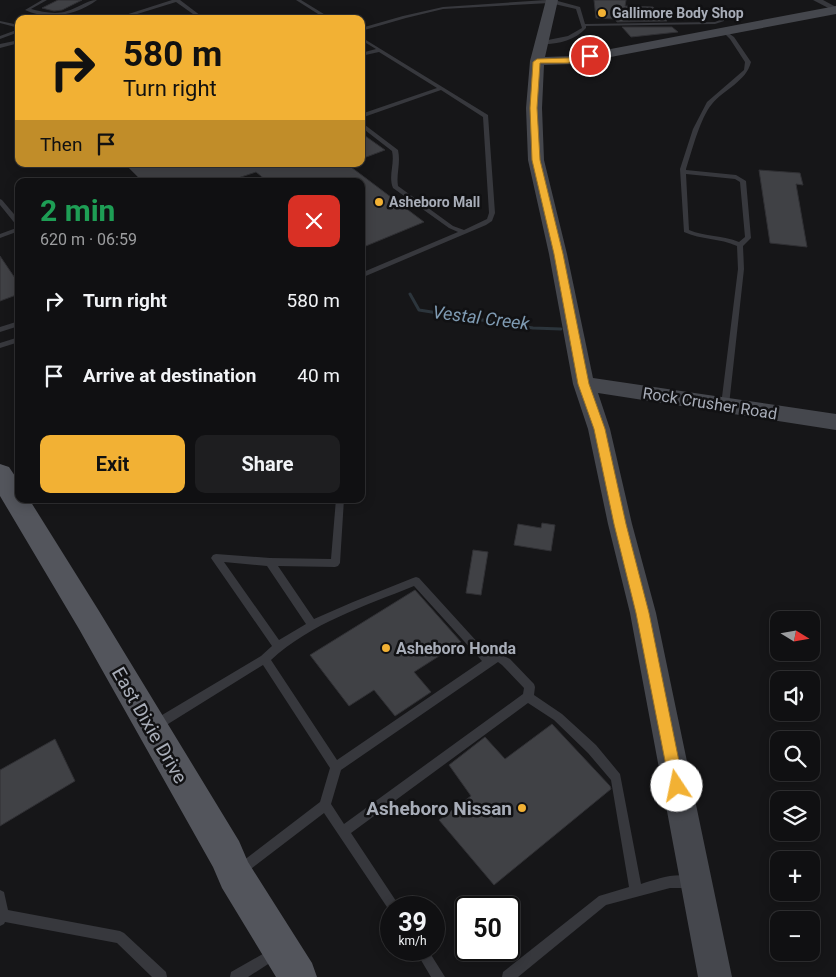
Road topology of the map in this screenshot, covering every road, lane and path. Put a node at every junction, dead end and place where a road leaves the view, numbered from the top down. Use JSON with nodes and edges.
{"nodes":[{"id":1,"x":45,"y":0,"type":"edge"},
{"id":2,"x":95,"y":0,"type":"edge"},
{"id":3,"x":177,"y":0,"type":"edge"},
{"id":4,"x":298,"y":0,"type":"edge"},
{"id":5,"x":818,"y":0,"type":"edge"},
{"id":6,"x":551,"y":3,"type":"edge"},
{"id":7,"x":836,"y":10,"type":"edge"},
{"id":8,"x":721,"y":13,"type":"dead end"},
{"id":9,"x":50,"y":15,"type":"edge"},
{"id":10,"x":60,"y":15,"type":"edge"},
{"id":11,"x":128,"y":15,"type":"edge"},
{"id":12,"x":198,"y":15,"type":"edge"},
{"id":13,"x":323,"y":15,"type":"edge"},
{"id":14,"x":0,"y":22,"type":"edge"},
{"id":15,"x":686,"y":23,"type":"junction"},
{"id":16,"x":584,"y":26,"type":"junction"},
{"id":17,"x":15,"y":27,"type":"edge"},
{"id":18,"x":365,"y":29,"type":"edge"},
{"id":19,"x":15,"y":30,"type":"edge"},
{"id":20,"x":724,"y":31,"type":"junction"},
{"id":21,"x":700,"y":35,"type":"junction"},
{"id":22,"x":0,"y":38,"type":"edge"},
{"id":23,"x":365,"y":41,"type":"edge"},
{"id":24,"x":15,"y":42,"type":"edge"},
{"id":25,"x":0,"y":46,"type":"edge"},
{"id":26,"x":380,"y":50,"type":"junction"},
{"id":27,"x":539,"y":52,"type":"junction"},
{"id":28,"x":365,"y":54,"type":"edge"},
{"id":29,"x":442,"y":88,"type":"junction"},
{"id":30,"x":365,"y":115,"type":"edge"},
{"id":31,"x":365,"y":127,"type":"edge"},
{"id":32,"x":683,"y":172,"type":"junction"},
{"id":33,"x":0,"y":201,"type":"edge"},
{"id":34,"x":15,"y":222,"type":"edge"},
{"id":35,"x":0,"y":227,"type":"edge"},
{"id":36,"x":15,"y":229,"type":"edge"},
{"id":37,"x":463,"y":232,"type":"junction"},
{"id":38,"x":3,"y":235,"type":"edge"},
{"id":39,"x":740,"y":244,"type":"junction"},
{"id":40,"x":365,"y":274,"type":"edge"},
{"id":41,"x":15,"y":324,"type":"edge"},
{"id":42,"x":0,"y":330,"type":"edge"},
{"id":43,"x":15,"y":340,"type":"edge"},
{"id":44,"x":0,"y":346,"type":"edge"},
{"id":45,"x":584,"y":384,"type":"junction"},
{"id":46,"x":725,"y":405,"type":"junction"},
{"id":47,"x":836,"y":422,"type":"edge"},
{"id":48,"x":0,"y":474,"type":"edge"},
{"id":49,"x":15,"y":499,"type":"edge"},
{"id":50,"x":17,"y":503,"type":"edge"},
{"id":51,"x":340,"y":503,"type":"edge"},
{"id":52,"x":270,"y":562,"type":"junction"},
{"id":53,"x":312,"y":625,"type":"junction"},
{"id":54,"x":277,"y":645,"type":"junction"},
{"id":55,"x":265,"y":659,"type":"junction"},
{"id":56,"x":489,"y":662,"type":"junction"},
{"id":57,"x":528,"y":697,"type":"junction"},
{"id":58,"x":151,"y":727,"type":"junction"},
{"id":59,"x":336,"y":767,"type":"junction"},
{"id":60,"x":325,"y":805,"type":"junction"},
{"id":61,"x":344,"y":831,"type":"junction"},
{"id":62,"x":235,"y":874,"type":"junction"},
{"id":63,"x":696,"y":881,"type":"junction"},
{"id":64,"x":636,"y":892,"type":"junction"},
{"id":65,"x":0,"y":896,"type":"edge"},
{"id":66,"x":386,"y":896,"type":"edge"},
{"id":67,"x":1,"y":917,"type":"edge"},
{"id":68,"x":282,"y":949,"type":"junction"},
{"id":69,"x":428,"y":961,"type":"edge"},
{"id":70,"x":161,"y":977,"type":"edge"},
{"id":71,"x":236,"y":977,"type":"edge"},
{"id":72,"x":298,"y":977,"type":"edge"},
{"id":73,"x":439,"y":977,"type":"edge"},
{"id":74,"x":508,"y":977,"type":"edge"},
{"id":75,"x":715,"y":977,"type":"edge"}],
"edges":[{"from":1,"to":9,"type":"lane"},
{"from":2,"to":10,"type":"lane"},
{"from":3,"to":11,"type":"lane"},
{"from":3,"to":12,"type":"lane"},
{"from":4,"to":13,"type":"lane"},
{"from":5,"to":7,"type":"street"},
{"from":6,"to":16,"type":"lane"},
{"from":6,"to":18,"type":"lane"},
{"from":6,"to":27,"type":"main road"},
{"from":7,"to":20,"type":"main road"},
{"from":8,"to":15,"type":"lane"},
{"from":14,"to":17,"type":"lane"},
{"from":15,"to":16,"type":"lane"},
{"from":15,"to":21,"type":"lane"},
{"from":16,"to":27,"type":"lane"},
{"from":19,"to":22,"type":"lane"},
{"from":20,"to":21,"type":"main road"},
{"from":20,"to":32,"type":"lane"},
{"from":21,"to":27,"type":"main road"},
{"from":23,"to":26,"type":"lane"},
{"from":24,"to":25,"type":"lane"},
{"from":26,"to":28,"type":"lane"},
{"from":26,"to":29,"type":"lane"},
{"from":27,"to":45,"type":"main road"},
{"from":29,"to":30,"type":"lane"},
{"from":29,"to":37,"type":"lane"},
{"from":31,"to":37,"type":"lane"},
{"from":32,"to":39,"type":"lane"},
{"from":32,"to":39,"type":"lane"},
{"from":33,"to":34,"type":"lane"},
{"from":35,"to":38,"type":"lane"},
{"from":36,"to":38,"type":"lane"},
{"from":37,"to":40,"type":"lane"},
{"from":39,"to":46,"type":"lane"},
{"from":41,"to":42,"type":"lane"},
{"from":43,"to":44,"type":"lane"},
{"from":45,"to":46,"type":"main road","name":"Rock Crusher Road"},
{"from":45,"to":63,"type":"main road"},
{"from":46,"to":47,"type":"main road","name":"Rock Crusher Road"},
{"from":48,"to":49,"type":"main road","name":"East Dixie Drive"},
{"from":50,"to":58,"type":"main road","name":"East Dixie Drive"},
{"from":51,"to":52,"type":"lane"},
{"from":52,"to":53,"type":"lane"},
{"from":52,"to":54,"type":"lane"},
{"from":53,"to":54,"type":"lane"},
{"from":53,"to":56,"type":"lane"},
{"from":54,"to":55,"type":"lane"},
{"from":55,"to":58,"type":"lane"},
{"from":55,"to":59,"type":"lane"},
{"from":56,"to":57,"type":"lane"},
{"from":56,"to":59,"type":"lane"},
{"from":57,"to":61,"type":"lane"},
{"from":57,"to":64,"type":"lane"},
{"from":58,"to":62,"type":"main road","name":"East Dixie Drive"},
{"from":59,"to":60,"type":"lane"},
{"from":60,"to":61,"type":"lane"},
{"from":60,"to":62,"type":"lane"},
{"from":61,"to":66,"type":"lane"},
{"from":62,"to":68,"type":"main road","name":"East Dixie Drive"},
{"from":63,"to":64,"type":"lane"},
{"from":63,"to":75,"type":"main road"},
{"from":64,"to":74,"type":"lane"},
{"from":65,"to":67,"type":"lane"},
{"from":67,"to":70,"type":"lane"},
{"from":68,"to":71,"type":"lane"},
{"from":68,"to":72,"type":"main road","name":"East Dixie Drive"},
{"from":69,"to":73,"type":"lane"}]}
